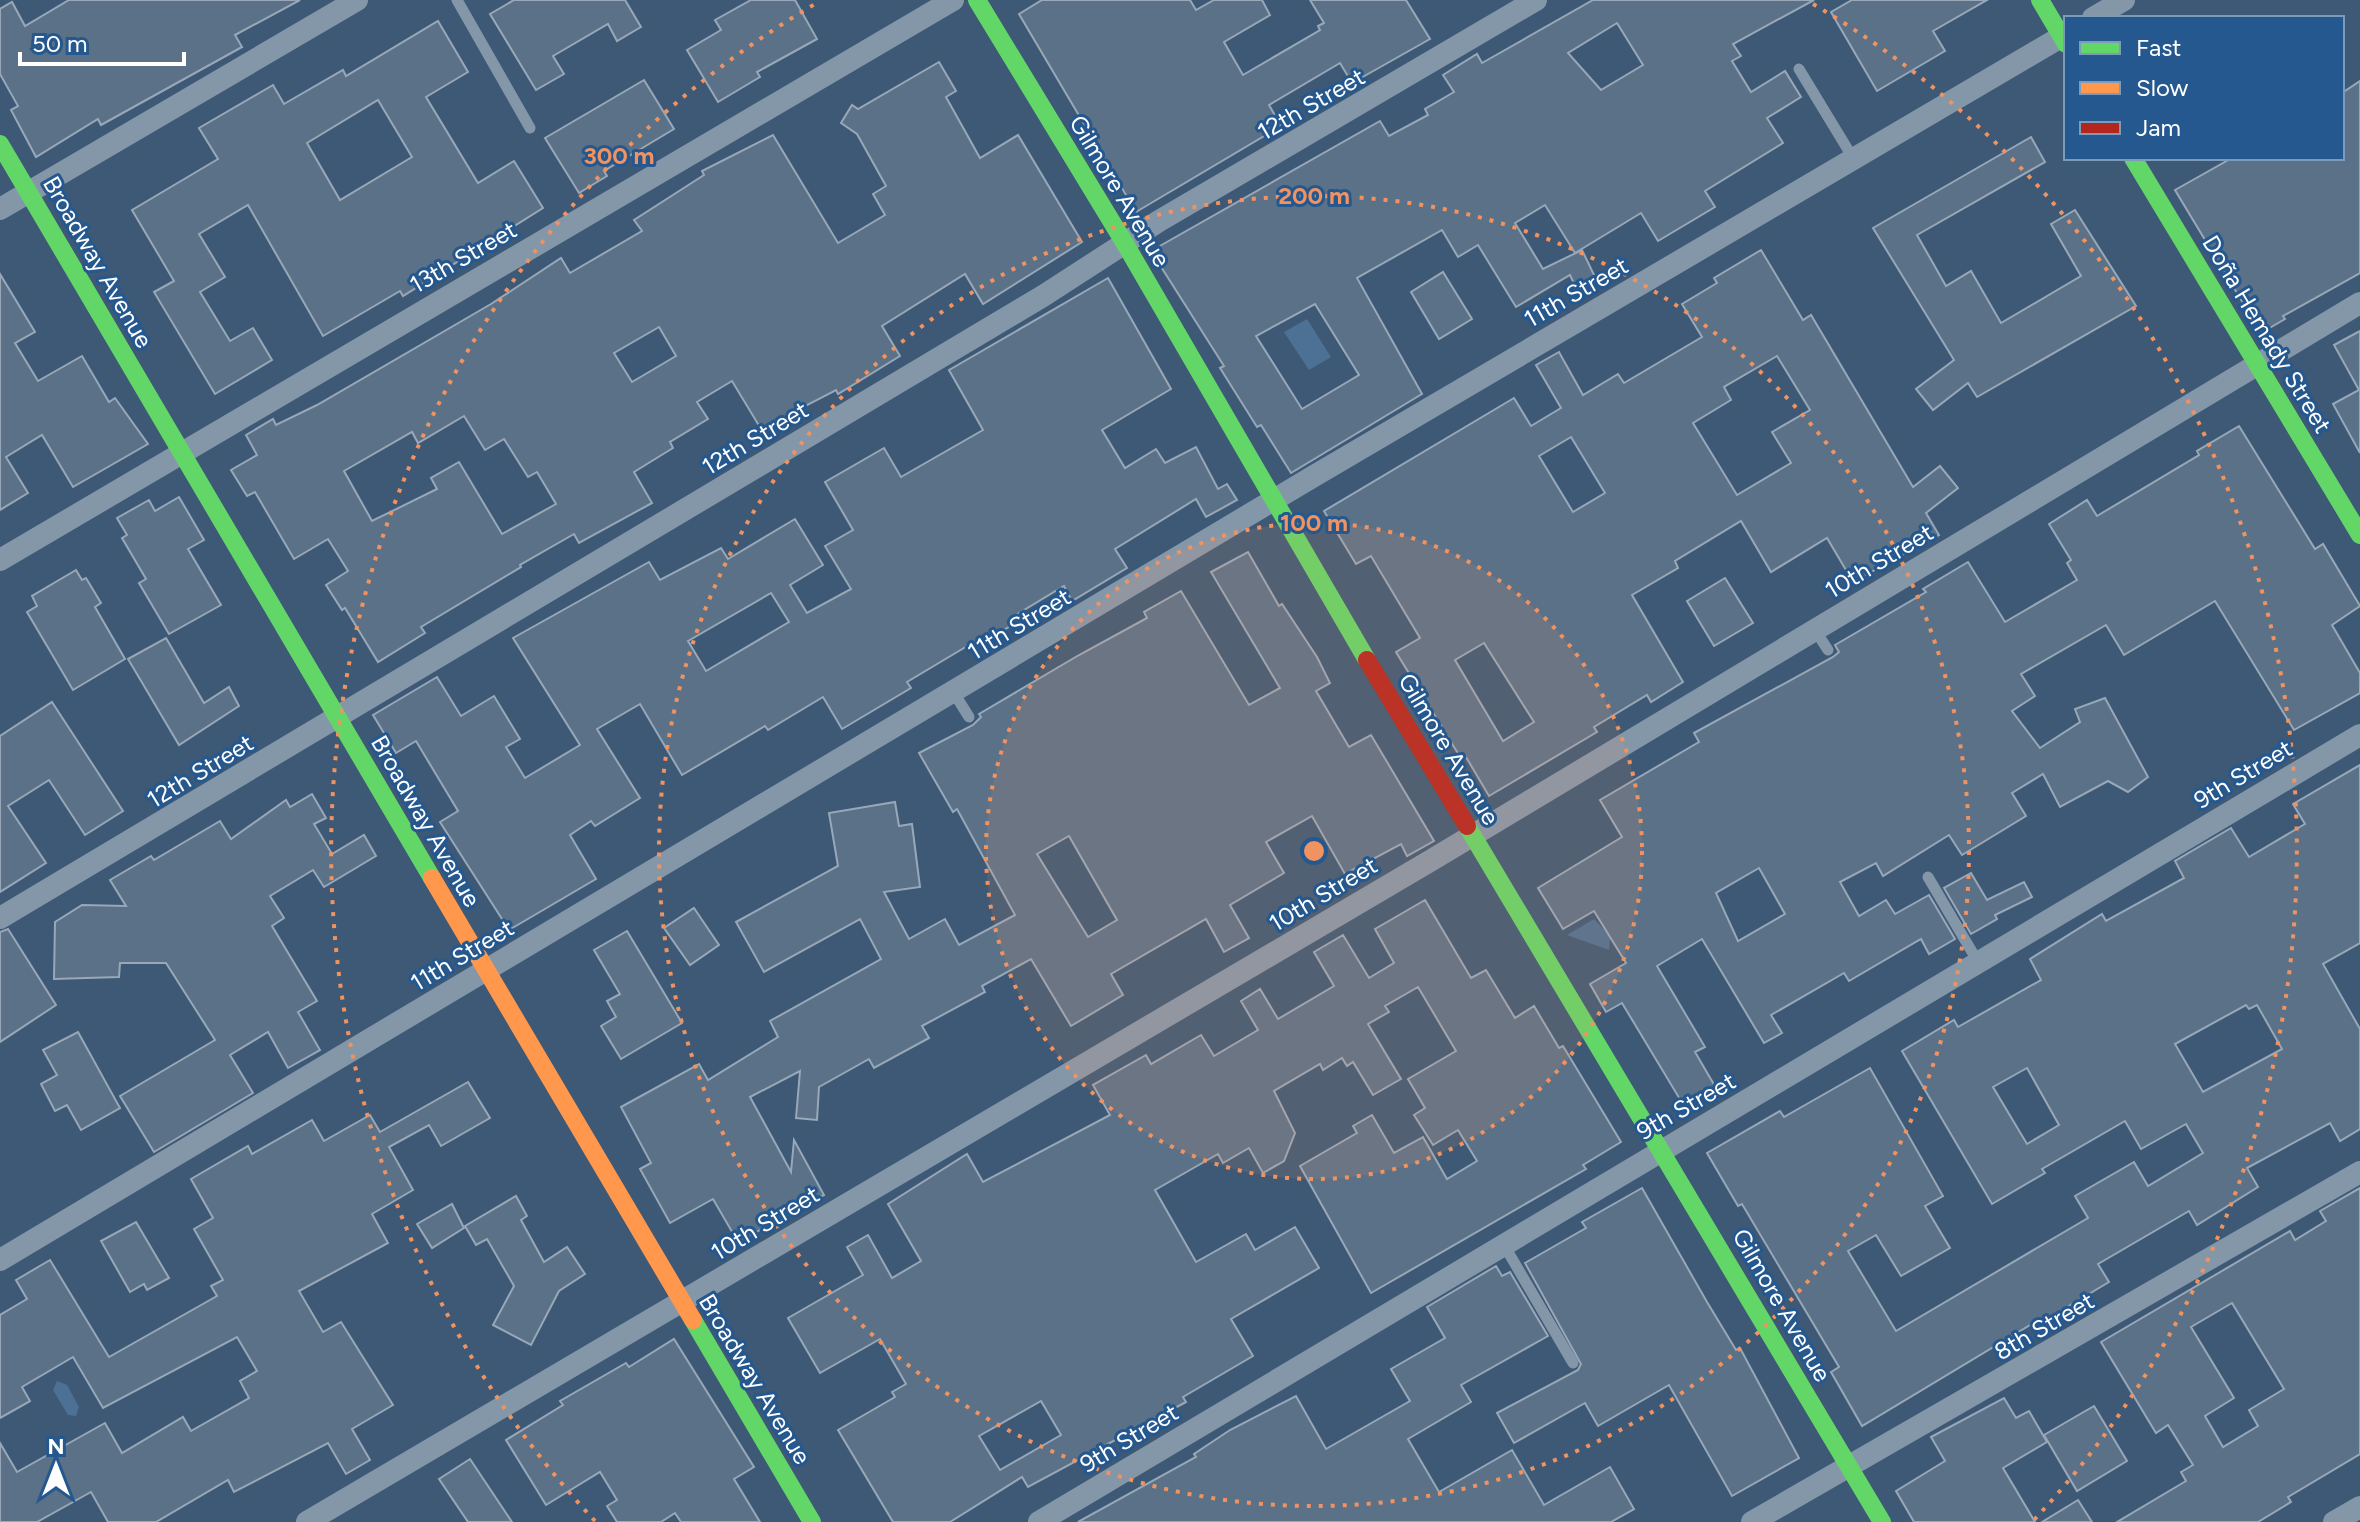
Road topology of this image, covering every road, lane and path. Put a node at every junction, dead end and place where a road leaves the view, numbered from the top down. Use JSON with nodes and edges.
{"nodes":[{"id":1,"x":357,"y":0,"type":"edge"},
{"id":2,"x":457,"y":0,"type":"edge"},
{"id":3,"x":953,"y":0,"type":"edge"},
{"id":4,"x":977,"y":0,"type":"edge"},
{"id":5,"x":1536,"y":0,"type":"edge"},
{"id":6,"x":2040,"y":0,"type":"edge"},
{"id":7,"x":2124,"y":0,"type":"edge"},
{"id":8,"x":2096,"y":16,"type":"edge"},
{"id":9,"x":2064,"y":37,"type":"edge"},
{"id":10,"x":2064,"y":40,"type":"edge"},
{"id":11,"x":1799,"y":69,"type":"dead end"},
{"id":12,"x":530,"y":128,"type":"dead end"},
{"id":13,"x":0,"y":144,"type":"edge"},
{"id":14,"x":1853,"y":158,"type":"junction"},
{"id":15,"x":2134,"y":160,"type":"edge"},
{"id":16,"x":29,"y":192,"type":"junction"},
{"id":17,"x":0,"y":209,"type":"edge"},
{"id":18,"x":1124,"y":242,"type":"junction"},
{"id":19,"x":2360,"y":303,"type":"edge"},
{"id":20,"x":2258,"y":364,"type":"junction"},
{"id":21,"x":181,"y":452,"type":"junction"},
{"id":22,"x":1275,"y":500,"type":"junction"},
{"id":23,"x":2360,"y":535,"type":"edge"},
{"id":24,"x":0,"y":560,"type":"edge"},
{"id":25,"x":1815,"y":630,"type":"junction"},
{"id":26,"x":1828,"y":650,"type":"dead end"},
{"id":27,"x":954,"y":693,"type":"junction"},
{"id":28,"x":969,"y":717,"type":"dead end"},
{"id":29,"x":338,"y":718,"type":"junction"},
{"id":30,"x":2360,"y":735,"type":"edge"},
{"id":31,"x":1473,"y":835,"type":"junction"},
{"id":32,"x":1928,"y":877,"type":"dead end"},
{"id":33,"x":0,"y":918,"type":"edge"},
{"id":34,"x":1978,"y":962,"type":"junction"},
{"id":35,"x":487,"y":971,"type":"junction"},
{"id":36,"x":1663,"y":1150,"type":"junction"},
{"id":37,"x":2360,"y":1172,"type":"edge"},
{"id":38,"x":1504,"y":1245,"type":"junction"},
{"id":39,"x":0,"y":1260,"type":"edge"},
{"id":40,"x":682,"y":1303,"type":"junction"},
{"id":41,"x":1573,"y":1363,"type":"dead end"},
{"id":42,"x":1848,"y":1464,"type":"junction"},
{"id":43,"x":2360,"y":1507,"type":"edge"},
{"id":44,"x":307,"y":1522,"type":"edge"},
{"id":45,"x":812,"y":1522,"type":"edge"},
{"id":46,"x":1039,"y":1522,"type":"edge"},
{"id":47,"x":1752,"y":1522,"type":"edge"},
{"id":48,"x":1882,"y":1522,"type":"edge"},
{"id":49,"x":2334,"y":1522,"type":"edge"}],
"edges":[{"from":1,"to":16,"type":"street"},
{"from":2,"to":12,"type":"lane"},
{"from":3,"to":21,"type":"street","name":"13th Street"},
{"from":4,"to":18,"type":"main road","name":"Gilmore Avenue"},
{"from":5,"to":18,"type":"street","name":"12th Street"},
{"from":6,"to":9,"type":"main road"},
{"from":7,"to":8,"type":"street"},
{"from":10,"to":14,"type":"street","name":"11th Street"},
{"from":11,"to":14,"type":"lane"},
{"from":13,"to":16,"type":"main road","name":"Broadway Avenue"},
{"from":14,"to":22,"type":"street","name":"11th Street"},
{"from":15,"to":20,"type":"main road","name":"Doña Hemady Street"},
{"from":16,"to":17,"type":"street"},
{"from":16,"to":21,"type":"main road","name":"Broadway Avenue"},
{"from":18,"to":22,"type":"main road","name":"Gilmore Avenue"},
{"from":18,"to":29,"type":"street","name":"12th Street"},
{"from":19,"to":20,"type":"street","name":"10th Street"},
{"from":20,"to":23,"type":"main road","name":"Doña Hemady Street"},
{"from":20,"to":25,"type":"street","name":"10th Street"},
{"from":21,"to":24,"type":"street","name":"13th Street"},
{"from":21,"to":29,"type":"main road","name":"Broadway Avenue"},
{"from":22,"to":27,"type":"street","name":"11th Street"},
{"from":22,"to":31,"type":"main road","name":"Gilmore Avenue"},
{"from":25,"to":26,"type":"lane"},
{"from":25,"to":31,"type":"street","name":"10th Street"},
{"from":27,"to":28,"type":"lane"},
{"from":27,"to":35,"type":"street","name":"11th Street"},
{"from":29,"to":33,"type":"street","name":"12th Street"},
{"from":29,"to":35,"type":"main road","name":"Broadway Avenue"},
{"from":30,"to":34,"type":"street","name":"9th Street"},
{"from":31,"to":36,"type":"main road","name":"Gilmore Avenue"},
{"from":31,"to":40,"type":"street","name":"10th Street"},
{"from":32,"to":34,"type":"lane"},
{"from":34,"to":36,"type":"street","name":"9th Street"},
{"from":35,"to":39,"type":"street","name":"11th Street"},
{"from":35,"to":40,"type":"main road","name":"Broadway Avenue"},
{"from":36,"to":38,"type":"street","name":"9th Street"},
{"from":36,"to":42,"type":"main road","name":"Gilmore Avenue"},
{"from":37,"to":42,"type":"street","name":"8th Street"},
{"from":38,"to":41,"type":"lane"},
{"from":38,"to":46,"type":"street","name":"9th Street"},
{"from":40,"to":44,"type":"street","name":"10th Street"},
{"from":40,"to":45,"type":"main road","name":"Broadway Avenue"},
{"from":42,"to":47,"type":"street","name":"8th Street"},
{"from":42,"to":48,"type":"main road","name":"Gilmore Avenue"},
{"from":43,"to":49,"type":"street"}]}
